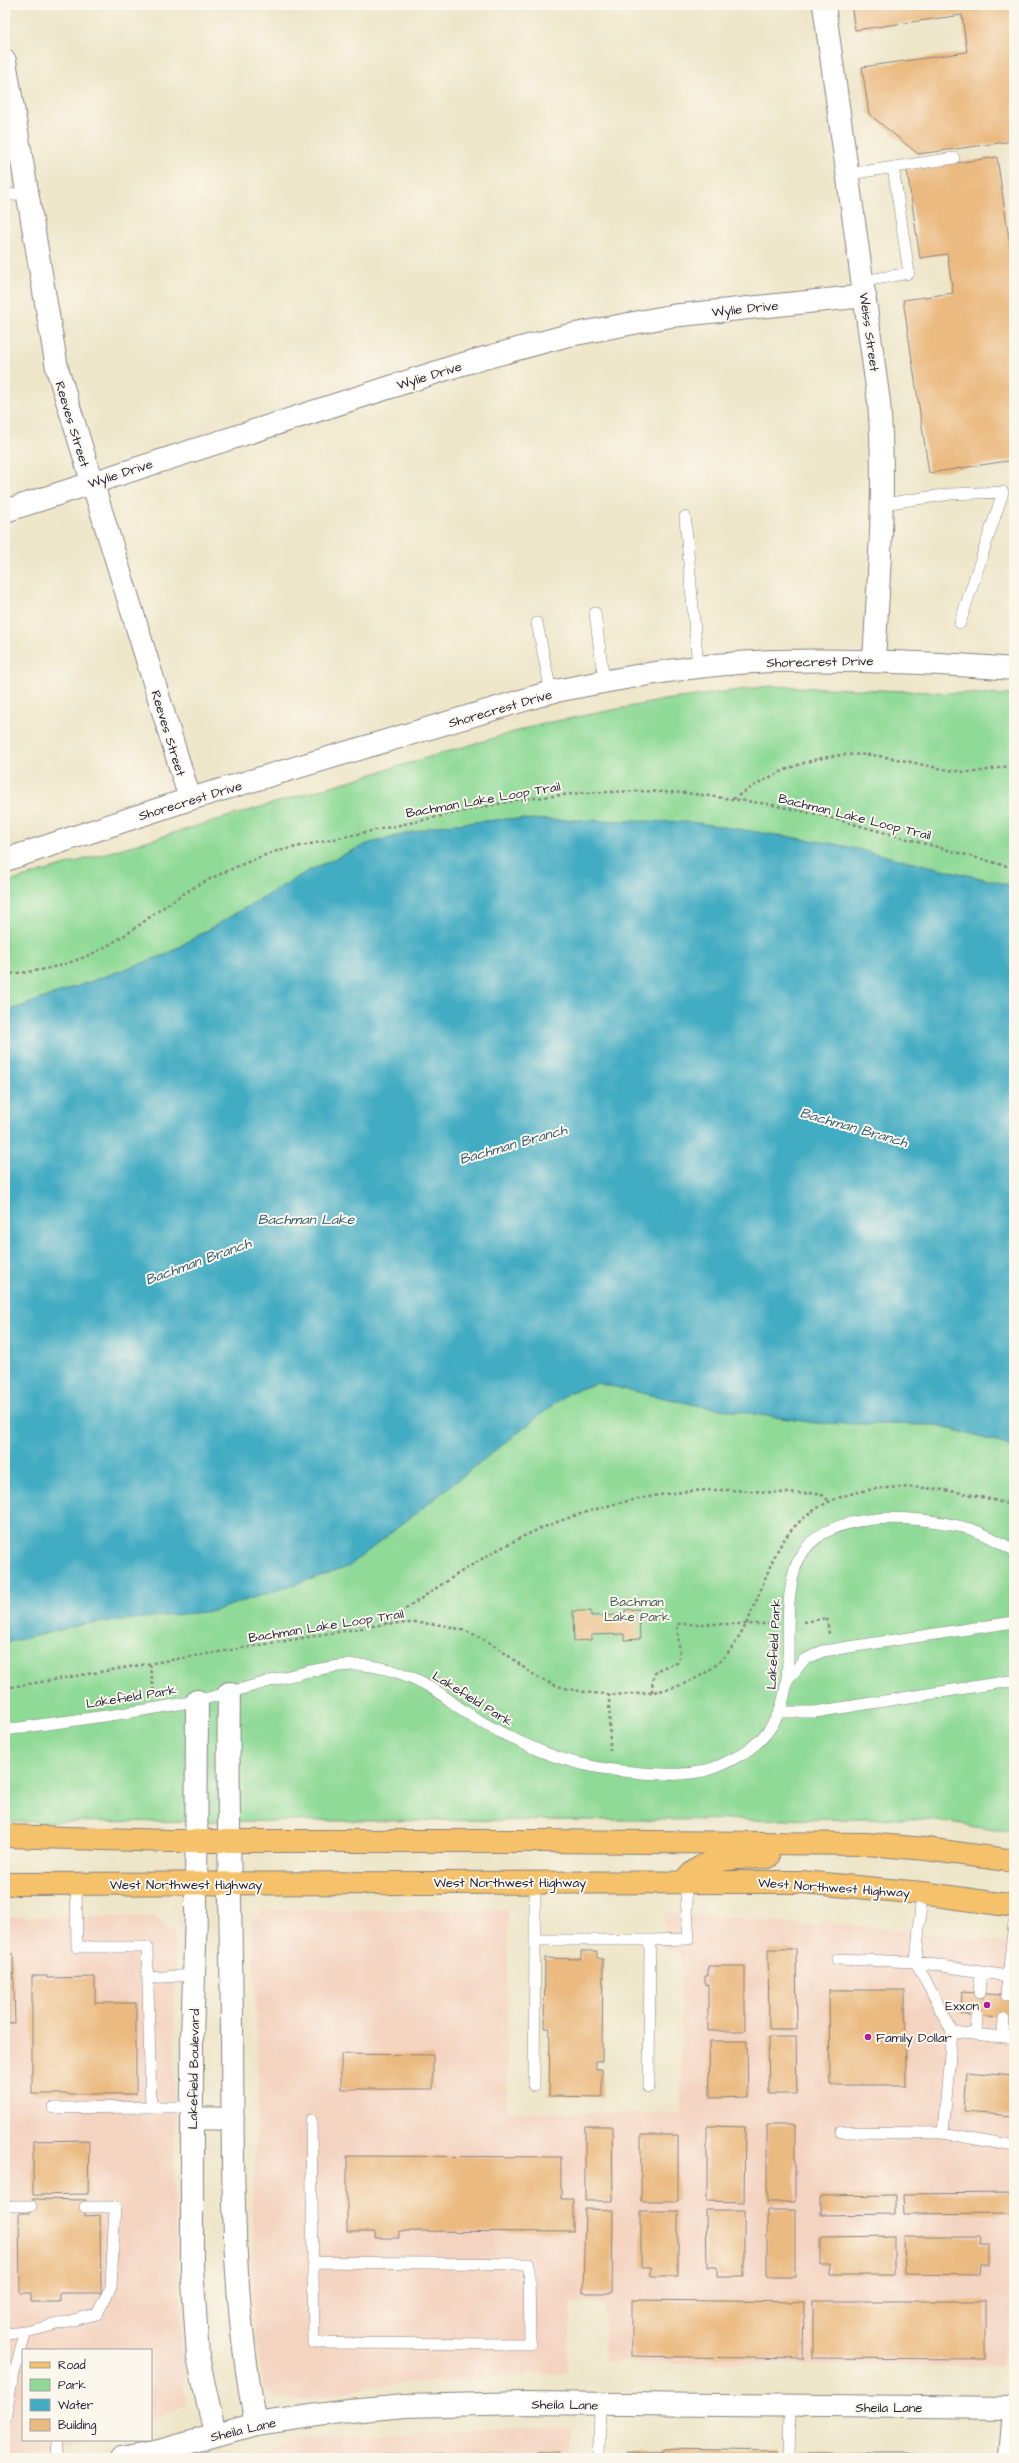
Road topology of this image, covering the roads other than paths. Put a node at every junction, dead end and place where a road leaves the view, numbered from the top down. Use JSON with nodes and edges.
{"nodes":[{"id":1,"x":824,"y":5,"type":"edge"},
{"id":2,"x":5,"y":61,"type":"edge"},
{"id":3,"x":954,"y":158,"type":"dead end"},
{"id":4,"x":893,"y":167,"type":"junction"},
{"id":5,"x":849,"y":174,"type":"junction"},
{"id":6,"x":15,"y":194,"type":"edge"},
{"id":7,"x":864,"y":288,"type":"junction"},
{"id":8,"x":91,"y":483,"type":"junction"},
{"id":9,"x":882,"y":504,"type":"junction"},
{"id":10,"x":5,"y":511,"type":"edge"},
{"id":11,"x":685,"y":517,"type":"dead end"},
{"id":12,"x":595,"y":613,"type":"dead end"},
{"id":13,"x":960,"y":623,"type":"dead end"},
{"id":14,"x":537,"y":624,"type":"dead end"},
{"id":15,"x":874,"y":660,"type":"junction"},
{"id":16,"x":698,"y":667,"type":"junction"},
{"id":17,"x":1014,"y":669,"type":"edge"},
{"id":18,"x":604,"y":682,"type":"junction"},
{"id":19,"x":551,"y":692,"type":"junction"},
{"id":20,"x":190,"y":800,"type":"junction"},
{"id":21,"x":5,"y":860,"type":"edge"},
{"id":22,"x":1014,"y":1550,"type":"edge"},
{"id":23,"x":1014,"y":1622,"type":"edge"},
{"id":24,"x":788,"y":1679,"type":"junction"},
{"id":25,"x":1014,"y":1683,"type":"edge"},
{"id":26,"x":229,"y":1693,"type":"junction"},
{"id":27,"x":197,"y":1700,"type":"junction"},
{"id":28,"x":781,"y":1712,"type":"junction"},
{"id":29,"x":5,"y":1730,"type":"edge"},
{"id":30,"x":5,"y":1836,"type":"edge"},
{"id":31,"x":197,"y":1841,"type":"junction"},
{"id":32,"x":228,"y":1842,"type":"junction"},
{"id":33,"x":866,"y":1844,"type":"junction"},
{"id":34,"x":1014,"y":1861,"type":"edge"},
{"id":35,"x":685,"y":1881,"type":"junction"},
{"id":36,"x":535,"y":1882,"type":"junction"},
{"id":37,"x":5,"y":1884,"type":"edge"},
{"id":38,"x":76,"y":1884,"type":"junction"},
{"id":39,"x":197,"y":1884,"type":"junction"},
{"id":40,"x":230,"y":1884,"type":"junction"},
{"id":41,"x":922,"y":1892,"type":"junction"},
{"id":42,"x":1014,"y":1906,"type":"edge"},
{"id":43,"x":1014,"y":1923,"type":"edge"},
{"id":44,"x":535,"y":1940,"type":"junction"},
{"id":45,"x":650,"y":1940,"type":"junction"},
{"id":46,"x":837,"y":1958,"type":"dead end"},
{"id":47,"x":916,"y":1962,"type":"junction"},
{"id":48,"x":981,"y":1972,"type":"junction"},
{"id":49,"x":194,"y":1975,"type":"junction"},
{"id":50,"x":1011,"y":1976,"type":"edge"},
{"id":51,"x":148,"y":1978,"type":"junction"},
{"id":52,"x":979,"y":1993,"type":"dead end"},
{"id":53,"x":1006,"y":1995,"type":"dead end"},
{"id":54,"x":977,"y":2015,"type":"dead end"},
{"id":55,"x":1004,"y":2018,"type":"dead end"},
{"id":56,"x":952,"y":2032,"type":"junction"},
{"id":57,"x":976,"y":2034,"type":"junction"},
{"id":58,"x":1008,"y":2038,"type":"edge"},
{"id":59,"x":534,"y":2086,"type":"dead end"},
{"id":60,"x":649,"y":2087,"type":"dead end"},
{"id":61,"x":151,"y":2107,"type":"junction"},
{"id":62,"x":53,"y":2108,"type":"dead end"},
{"id":63,"x":192,"y":2112,"type":"junction"},
{"id":64,"x":233,"y":2119,"type":"junction"},
{"id":65,"x":311,"y":2120,"type":"dead end"},
{"id":66,"x":841,"y":2132,"type":"dead end"},
{"id":67,"x":943,"y":2133,"type":"junction"},
{"id":68,"x":1014,"y":2146,"type":"edge"},
{"id":69,"x":5,"y":2206,"type":"edge"},
{"id":70,"x":31,"y":2206,"type":"dead end"},
{"id":71,"x":85,"y":2207,"type":"dead end"},
{"id":72,"x":313,"y":2262,"type":"junction"},
{"id":73,"x":26,"y":2332,"type":"junction"},
{"id":74,"x":5,"y":2334,"type":"edge"},
{"id":75,"x":600,"y":2404,"type":"junction"},
{"id":76,"x":790,"y":2406,"type":"junction"},
{"id":77,"x":1014,"y":2408,"type":"edge"},
{"id":78,"x":5,"y":2419,"type":"edge"},
{"id":79,"x":256,"y":2424,"type":"junction"},
{"id":80,"x":215,"y":2435,"type":"junction"},
{"id":81,"x":58,"y":2441,"type":"edge"},
{"id":82,"x":159,"y":2454,"type":"edge"},
{"id":83,"x":57,"y":2458,"type":"edge"},
{"id":84,"x":121,"y":2458,"type":"edge"},
{"id":85,"x":599,"y":2458,"type":"edge"},
{"id":86,"x":789,"y":2458,"type":"edge"},
{"id":87,"x":1010,"y":2458,"type":"edge"}],
"edges":[{"from":1,"to":5,"type":"street","name":"Weiss Street"},
{"from":2,"to":6,"type":"street","name":"Reeves Street"},
{"from":3,"to":4,"type":"lane"},
{"from":4,"to":5,"type":"lane"},
{"from":4,"to":7,"type":"lane"},
{"from":5,"to":7,"type":"street","name":"Weiss Street"},
{"from":6,"to":8,"type":"street","name":"Reeves Street"},
{"from":7,"to":8,"type":"street","name":"Wylie Drive"},
{"from":7,"to":9,"type":"street","name":"Weiss Street"},
{"from":8,"to":10,"type":"street","name":"Wylie Drive"},
{"from":8,"to":20,"type":"street","name":"Reeves Street"},
{"from":9,"to":13,"type":"lane"},
{"from":9,"to":15,"type":"street","name":"Weiss Street"},
{"from":11,"to":16,"type":"lane"},
{"from":12,"to":18,"type":"lane"},
{"from":14,"to":19,"type":"lane"},
{"from":15,"to":16,"type":"street","name":"Shorecrest Drive"},
{"from":15,"to":17,"type":"street","name":"Shorecrest Drive"},
{"from":16,"to":18,"type":"street","name":"Shorecrest Drive"},
{"from":18,"to":19,"type":"street","name":"Shorecrest Drive"},
{"from":19,"to":20,"type":"street","name":"Shorecrest Drive"},
{"from":20,"to":21,"type":"street","name":"Shorecrest Drive"},
{"from":22,"to":24,"type":"lane","name":"Lakefield Park"},
{"from":23,"to":24,"type":"lane"},
{"from":24,"to":28,"type":"lane","name":"Lakefield Park"},
{"from":25,"to":28,"type":"lane"},
{"from":26,"to":27,"type":"lane","name":"Lakefield Park"},
{"from":26,"to":28,"type":"lane","name":"Lakefield Park"},
{"from":26,"to":32,"type":"street"},
{"from":27,"to":29,"type":"lane","name":"Lakefield Park"},
{"from":27,"to":31,"type":"street","name":"Lakefield Boulevard"},
{"from":30,"to":31,"type":"main road"},
{"from":31,"to":32,"type":"main road"},
{"from":31,"to":39,"type":"street","name":"Lakefield Boulevard"},
{"from":32,"to":33,"type":"main road"},
{"from":32,"to":40,"type":"street"},
{"from":33,"to":34,"type":"main road"},
{"from":33,"to":35,"type":"main road"},
{"from":35,"to":36,"type":"main road","name":"West Northwest Highway"},
{"from":35,"to":41,"type":"main road","name":"West Northwest Highway"},
{"from":35,"to":45,"type":"lane"},
{"from":36,"to":40,"type":"main road","name":"West Northwest Highway"},
{"from":36,"to":44,"type":"lane"},
{"from":37,"to":38,"type":"main road","name":"West Northwest Highway"},
{"from":38,"to":39,"type":"main road","name":"West Northwest Highway"},
{"from":38,"to":51,"type":"lane"},
{"from":39,"to":40,"type":"main road","name":"West Northwest Highway"},
{"from":39,"to":49,"type":"street","name":"Lakefield Boulevard"},
{"from":40,"to":64,"type":"street"},
{"from":41,"to":42,"type":"main road","name":"West Northwest Highway"},
{"from":41,"to":47,"type":"lane"},
{"from":43,"to":50,"type":"lane"},
{"from":44,"to":45,"type":"lane"},
{"from":44,"to":59,"type":"lane"},
{"from":45,"to":60,"type":"lane"},
{"from":46,"to":47,"type":"lane"},
{"from":47,"to":48,"type":"lane"},
{"from":47,"to":56,"type":"lane"},
{"from":48,"to":50,"type":"lane"},
{"from":48,"to":52,"type":"lane"},
{"from":49,"to":51,"type":"lane"},
{"from":49,"to":63,"type":"street","name":"Lakefield Boulevard"},
{"from":50,"to":53,"type":"lane"},
{"from":51,"to":61,"type":"lane"},
{"from":54,"to":57,"type":"lane"},
{"from":55,"to":58,"type":"lane"},
{"from":56,"to":57,"type":"lane"},
{"from":56,"to":67,"type":"lane"},
{"from":57,"to":58,"type":"lane"},
{"from":61,"to":62,"type":"lane"},
{"from":61,"to":63,"type":"lane"},
{"from":63,"to":64,"type":"street"},
{"from":63,"to":80,"type":"street","name":"Lakefield Boulevard"},
{"from":64,"to":79,"type":"street"},
{"from":65,"to":72,"type":"lane"},
{"from":66,"to":67,"type":"lane"},
{"from":67,"to":68,"type":"lane"},
{"from":69,"to":70,"type":"lane"},
{"from":71,"to":73,"type":"lane"},
{"from":72,"to":72,"type":"lane"},
{"from":73,"to":74,"type":"lane"},
{"from":73,"to":78,"type":"lane"},
{"from":75,"to":76,"type":"street","name":"Sheila Lane"},
{"from":75,"to":79,"type":"street","name":"Sheila Lane"},
{"from":75,"to":85,"type":"lane"},
{"from":76,"to":77,"type":"street","name":"Sheila Lane"},
{"from":76,"to":86,"type":"lane"},
{"from":77,"to":87,"type":"street"},
{"from":79,"to":80,"type":"street","name":"Sheila Lane"},
{"from":80,"to":82,"type":"street","name":"Sheila Lane"},
{"from":81,"to":83,"type":"lane"},
{"from":82,"to":84,"type":"street","name":"Sheila Lane"}]}
